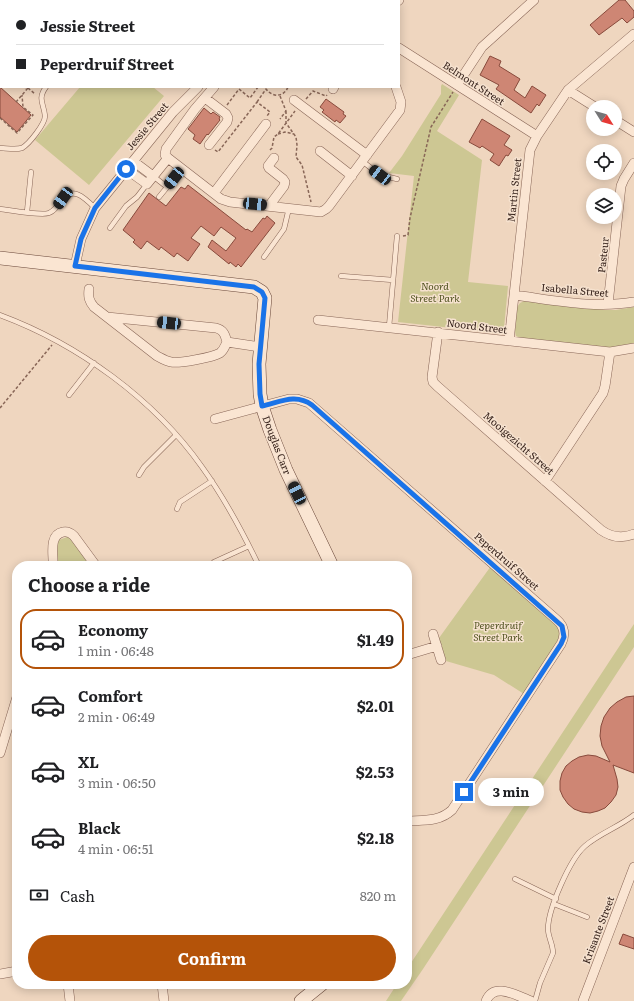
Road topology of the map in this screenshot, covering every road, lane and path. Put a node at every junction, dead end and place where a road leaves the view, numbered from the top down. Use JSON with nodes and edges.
{"nodes":[{"id":1,"x":534,"y":0,"type":"edge"},
{"id":2,"x":634,"y":34,"type":"edge"},
{"id":3,"x":400,"y":49,"type":"edge"},
{"id":4,"x":28,"y":88,"type":"joint"},
{"id":5,"x":45,"y":88,"type":"edge"},
{"id":6,"x":197,"y":88,"type":"edge"},
{"id":7,"x":213,"y":88,"type":"edge"},
{"id":8,"x":257,"y":88,"type":"edge"},
{"id":9,"x":266,"y":88,"type":"edge"},
{"id":10,"x":287,"y":88,"type":"edge"},
{"id":11,"x":312,"y":88,"type":"edge"},
{"id":12,"x":333,"y":88,"type":"edge"},
{"id":13,"x":396,"y":88,"type":"edge"},
{"id":14,"x":455,"y":88,"type":"junction"},
{"id":15,"x":568,"y":90,"type":"junction"},
{"id":16,"x":313,"y":91,"type":"junction"},
{"id":17,"x":22,"y":95,"type":"junction"},
{"id":18,"x":280,"y":95,"type":"junction"},
{"id":19,"x":41,"y":98,"type":"junction"},
{"id":20,"x":205,"y":98,"type":"junction"},
{"id":21,"x":586,"y":101,"type":"edge"},
{"id":22,"x":16,"y":102,"type":"dead end"},
{"id":23,"x":257,"y":102,"type":"junction"},
{"id":24,"x":299,"y":104,"type":"junction"},
{"id":25,"x":222,"y":111,"type":"junction"},
{"id":26,"x":286,"y":111,"type":"junction"},
{"id":27,"x":1,"y":119,"type":"edge"},
{"id":28,"x":280,"y":119,"type":"dead end"},
{"id":29,"x":286,"y":123,"type":"junction"},
{"id":30,"x":266,"y":124,"type":"joint"},
{"id":31,"x":622,"y":124,"type":"edge"},
{"id":32,"x":634,"y":132,"type":"edge"},
{"id":33,"x":278,"y":134,"type":"junction"},
{"id":34,"x":294,"y":134,"type":"junction"},
{"id":35,"x":537,"y":136,"type":"junction"},
{"id":36,"x":209,"y":145,"type":"joint"},
{"id":37,"x":0,"y":148,"type":"edge"},
{"id":38,"x":320,"y":151,"type":"dead end"},
{"id":39,"x":168,"y":158,"type":"junction"},
{"id":40,"x":364,"y":158,"type":"junction"},
{"id":41,"x":273,"y":160,"type":"joint"},
{"id":42,"x":634,"y":163,"type":"edge"},
{"id":43,"x":139,"y":165,"type":"junction"},
{"id":44,"x":126,"y":169,"type":"junction"},
{"id":45,"x":182,"y":169,"type":"junction"},
{"id":46,"x":31,"y":172,"type":"dead end"},
{"id":47,"x":135,"y":175,"type":"junction"},
{"id":48,"x":153,"y":176,"type":"junction"},
{"id":49,"x":352,"y":176,"type":"junction"},
{"id":50,"x":397,"y":179,"type":"dead end"},
{"id":51,"x":147,"y":184,"type":"junction"},
{"id":52,"x":168,"y":187,"type":"junction"},
{"id":53,"x":214,"y":193,"type":"junction"},
{"id":54,"x":159,"y":197,"type":"dead end"},
{"id":55,"x":269,"y":206,"type":"junction"},
{"id":56,"x":95,"y":208,"type":"junction"},
{"id":57,"x":289,"y":208,"type":"junction"},
{"id":58,"x":0,"y":209,"type":"edge"},
{"id":59,"x":312,"y":211,"type":"junction"},
{"id":60,"x":27,"y":212,"type":"junction"},
{"id":61,"x":110,"y":228,"type":"dead end"},
{"id":62,"x":397,"y":236,"type":"joint"},
{"id":63,"x":264,"y":257,"type":"dead end"},
{"id":64,"x":0,"y":258,"type":"edge"},
{"id":65,"x":75,"y":266,"type":"junction"},
{"id":66,"x":341,"y":276,"type":"dead end"},
{"id":67,"x":393,"y":280,"type":"junction"},
{"id":68,"x":89,"y":289,"type":"dead end"},
{"id":69,"x":514,"y":295,"type":"junction"},
{"id":70,"x":634,"y":302,"type":"edge"},
{"id":71,"x":608,"y":304,"type":"junction"},
{"id":72,"x":0,"y":316,"type":"edge"},
{"id":73,"x":107,"y":317,"type":"junction"},
{"id":74,"x":318,"y":320,"type":"dead end"},
{"id":75,"x":389,"y":327,"type":"junction"},
{"id":76,"x":438,"y":332,"type":"junction"},
{"id":77,"x":56,"y":341,"type":"junction"},
{"id":78,"x":509,"y":341,"type":"junction"},
{"id":79,"x":227,"y":342,"type":"junction"},
{"id":80,"x":260,"y":347,"type":"junction"},
{"id":81,"x":634,"y":348,"type":"edge"},
{"id":82,"x":610,"y":352,"type":"junction"},
{"id":83,"x":94,"y":363,"type":"junction"},
{"id":84,"x":70,"y":395,"type":"dead end"},
{"id":85,"x":262,"y":406,"type":"junction"},
{"id":86,"x":0,"y":408,"type":"edge"},
{"id":87,"x":215,"y":419,"type":"dead end"},
{"id":88,"x":176,"y":435,"type":"junction"},
{"id":89,"x":140,"y":475,"type":"dead end"},
{"id":90,"x":212,"y":481,"type":"junction"},
{"id":91,"x":545,"y":481,"type":"junction"},
{"id":92,"x":177,"y":509,"type":"dead end"},
{"id":93,"x":634,"y":534,"type":"edge"},
{"id":94,"x":249,"y":546,"type":"junction"},
{"id":95,"x":53,"y":561,"type":"edge"},
{"id":96,"x":92,"y":561,"type":"edge"},
{"id":97,"x":216,"y":561,"type":"edge"},
{"id":98,"x":256,"y":561,"type":"edge"},
{"id":99,"x":330,"y":561,"type":"edge"},
{"id":100,"x":433,"y":634,"type":"dead end"},
{"id":101,"x":437,"y":646,"type":"junction"},
{"id":102,"x":412,"y":654,"type":"edge"},
{"id":103,"x":441,"y":660,"type":"dead end"},
{"id":104,"x":12,"y":713,"type":"edge"},
{"id":105,"x":0,"y":753,"type":"edge"},
{"id":106,"x":634,"y":814,"type":"edge"},
{"id":107,"x":412,"y":821,"type":"edge"},
{"id":108,"x":634,"y":866,"type":"edge"},
{"id":109,"x":515,"y":878,"type":"dead end"},
{"id":110,"x":555,"y":902,"type":"junction"},
{"id":111,"x":587,"y":917,"type":"dead end"},
{"id":112,"x":12,"y":973,"type":"edge"},
{"id":113,"x":0,"y":974,"type":"edge"},
{"id":114,"x":69,"y":989,"type":"edge"},
{"id":115,"x":163,"y":989,"type":"edge"},
{"id":116,"x":316,"y":989,"type":"edge"},
{"id":117,"x":70,"y":1001,"type":"edge"},
{"id":118,"x":164,"y":1001,"type":"edge"},
{"id":119,"x":301,"y":1001,"type":"edge"},
{"id":120,"x":486,"y":1001,"type":"edge"},
{"id":121,"x":531,"y":1001,"type":"edge"},
{"id":122,"x":535,"y":1001,"type":"edge"},
{"id":123,"x":583,"y":1001,"type":"edge"}],
"edges":[{"from":1,"to":14,"type":"street"},
{"from":2,"to":15,"type":"street","name":"Martin Street"},
{"from":3,"to":14,"type":"street","name":"Belmont Street"},
{"from":4,"to":17,"type":"path"},
{"from":4,"to":19,"type":"path"},
{"from":5,"to":19,"type":"lane"},
{"from":6,"to":43,"type":"street","name":"Jessie Street"},
{"from":7,"to":20,"type":"street"},
{"from":8,"to":25,"type":"path"},
{"from":9,"to":18,"type":"path"},
{"from":9,"to":23,"type":"path"},
{"from":10,"to":18,"type":"path"},
{"from":11,"to":16,"type":"path"},
{"from":12,"to":16,"type":"path"},
{"from":13,"to":40,"type":"street"},
{"from":14,"to":35,"type":"street","name":"Belmont Street"},
{"from":14,"to":62,"type":"path"},
{"from":15,"to":21,"type":"street"},
{"from":15,"to":35,"type":"street","name":"Martin Street"},
{"from":16,"to":24,"type":"path"},
{"from":17,"to":22,"type":"path"},
{"from":17,"to":27,"type":"path"},
{"from":18,"to":26,"type":"path"},
{"from":19,"to":37,"type":"lane"},
{"from":20,"to":25,"type":"street"},
{"from":20,"to":39,"type":"street"},
{"from":23,"to":30,"type":"path"},
{"from":23,"to":36,"type":"path"},
{"from":24,"to":29,"type":"path"},
{"from":24,"to":40,"type":"street"},
{"from":25,"to":36,"type":"street"},
{"from":26,"to":28,"type":"path"},
{"from":26,"to":29,"type":"path"},
{"from":29,"to":33,"type":"path"},
{"from":29,"to":34,"type":"path"},
{"from":30,"to":53,"type":"street"},
{"from":31,"to":32,"type":"street"},
{"from":33,"to":34,"type":"path"},
{"from":33,"to":41,"type":"path"},
{"from":34,"to":59,"type":"path"},
{"from":35,"to":69,"type":"street","name":"Martin Street"},
{"from":38,"to":49,"type":"street"},
{"from":39,"to":45,"type":"street"},
{"from":39,"to":48,"type":"street"},
{"from":40,"to":49,"type":"street"},
{"from":40,"to":50,"type":"lane"},
{"from":41,"to":55,"type":"street"},
{"from":42,"to":71,"type":"street","name":"Pasteur"},
{"from":43,"to":44,"type":"street","name":"Jessie Street"},
{"from":43,"to":47,"type":"street"},
{"from":43,"to":48,"type":"street"},
{"from":44,"to":47,"type":"street"},
{"from":44,"to":56,"type":"street","name":"Jessie Street"},
{"from":45,"to":52,"type":"lane"},
{"from":45,"to":53,"type":"street"},
{"from":46,"to":60,"type":"lane"},
{"from":47,"to":51,"type":"street"},
{"from":48,"to":51,"type":"street"},
{"from":48,"to":52,"type":"lane"},
{"from":49,"to":59,"type":"street"},
{"from":51,"to":61,"type":"lane"},
{"from":52,"to":54,"type":"lane"},
{"from":53,"to":55,"type":"street"},
{"from":55,"to":57,"type":"street"},
{"from":56,"to":60,"type":"lane"},
{"from":56,"to":65,"type":"street","name":"Jessie Street"},
{"from":57,"to":59,"type":"street"},
{"from":57,"to":63,"type":"lane"},
{"from":58,"to":60,"type":"lane"},
{"from":62,"to":67,"type":"lane"},
{"from":64,"to":65,"type":"street"},
{"from":65,"to":80,"type":"street","name":"Douglas Carr"},
{"from":66,"to":67,"type":"lane"},
{"from":67,"to":75,"type":"lane"},
{"from":68,"to":73,"type":"street"},
{"from":69,"to":71,"type":"street","name":"Isabella Street"},
{"from":69,"to":78,"type":"street","name":"Martin Street"},
{"from":70,"to":71,"type":"street","name":"Isabella Street"},
{"from":72,"to":77,"type":"lane"},
{"from":73,"to":79,"type":"street"},
{"from":73,"to":79,"type":"street"},
{"from":74,"to":75,"type":"street","name":"Noord Street"},
{"from":75,"to":76,"type":"street","name":"Noord Street"},
{"from":76,"to":78,"type":"street","name":"Noord Street"},
{"from":76,"to":91,"type":"street","name":"Mooigezicht Street"},
{"from":77,"to":83,"type":"lane"},
{"from":77,"to":86,"type":"path"},
{"from":78,"to":82,"type":"street","name":"Noord Street"},
{"from":79,"to":80,"type":"street"},
{"from":80,"to":85,"type":"street","name":"Douglas Carr"},
{"from":81,"to":82,"type":"street","name":"Noord Street"},
{"from":82,"to":91,"type":"street"},
{"from":83,"to":84,"type":"lane"},
{"from":83,"to":88,"type":"lane"},
{"from":85,"to":87,"type":"street","name":"Peperdruif Street"},
{"from":85,"to":99,"type":"street","name":"Douglas Carr"},
{"from":85,"to":107,"type":"street","name":"Peperdruif Street"},
{"from":88,"to":89,"type":"lane"},
{"from":88,"to":90,"type":"lane"},
{"from":90,"to":92,"type":"lane"},
{"from":90,"to":94,"type":"lane"},
{"from":91,"to":93,"type":"street","name":"Mooigezicht Street"},
{"from":94,"to":97,"type":"lane"},
{"from":94,"to":98,"type":"lane"},
{"from":95,"to":96,"type":"street"},
{"from":100,"to":101,"type":"street"},
{"from":101,"to":102,"type":"street"},
{"from":101,"to":103,"type":"street"},
{"from":104,"to":105,"type":"street"},
{"from":106,"to":110,"type":"lane"},
{"from":108,"to":123,"type":"street","name":"Krisante Street"},
{"from":109,"to":110,"type":"lane"},
{"from":110,"to":111,"type":"lane"},
{"from":110,"to":122,"type":"lane"},
{"from":112,"to":113,"type":"street"},
{"from":114,"to":117,"type":"street"},
{"from":115,"to":118,"type":"street"},
{"from":116,"to":119,"type":"street"},
{"from":120,"to":121,"type":"street"}]}
